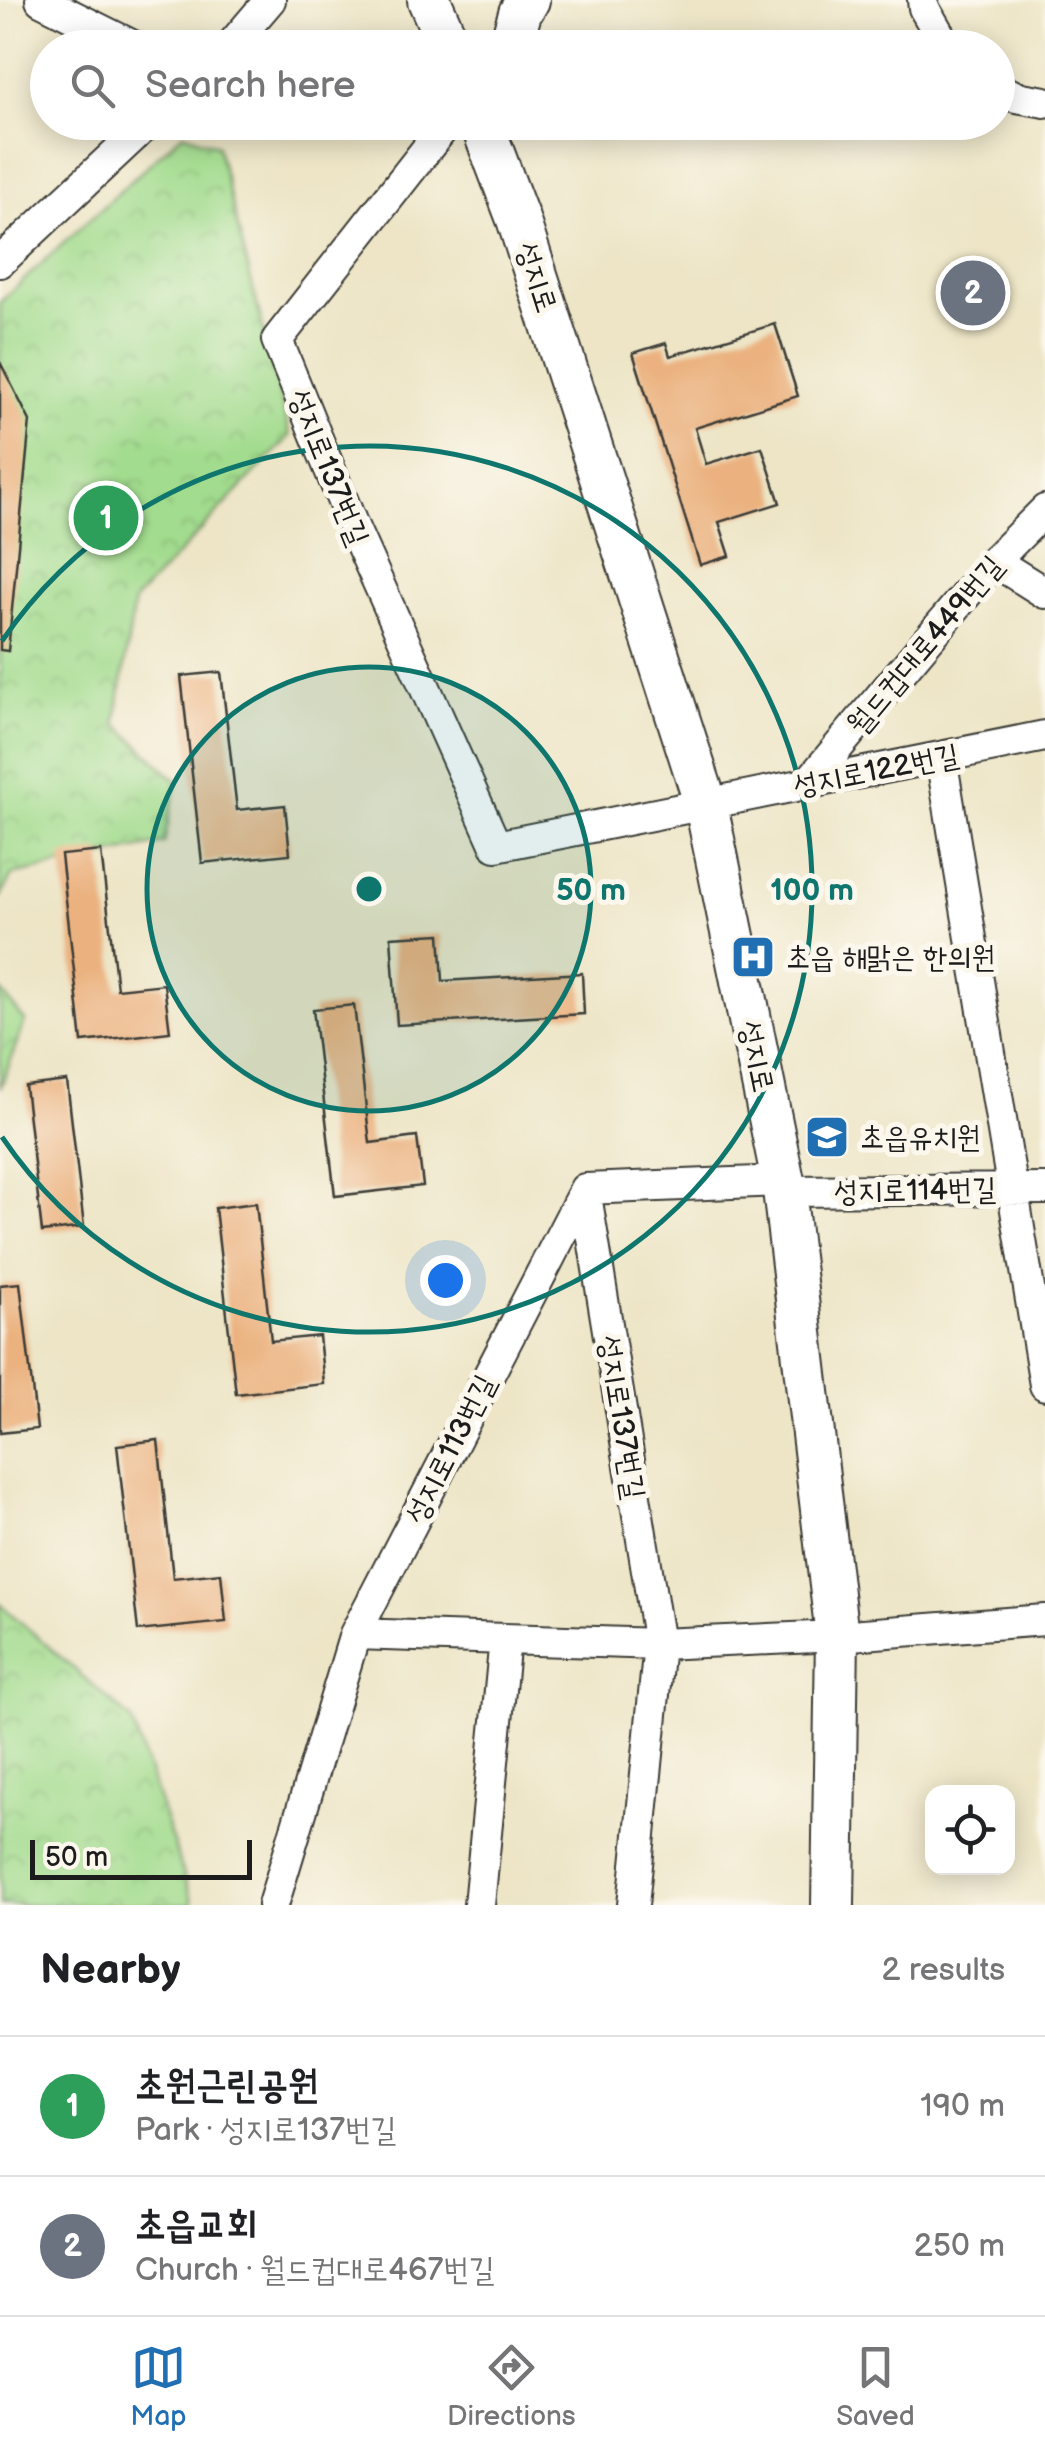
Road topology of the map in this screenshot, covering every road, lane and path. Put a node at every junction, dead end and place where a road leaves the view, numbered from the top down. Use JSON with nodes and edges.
{"nodes":[{"id":1,"x":41,"y":0,"type":"edge"},
{"id":2,"x":270,"y":0,"type":"edge"},
{"id":3,"x":429,"y":0,"type":"edge"},
{"id":4,"x":528,"y":0,"type":"edge"},
{"id":5,"x":923,"y":0,"type":"edge"},
{"id":6,"x":101,"y":30,"type":"edge"},
{"id":7,"x":244,"y":30,"type":"edge"},
{"id":8,"x":442,"y":30,"type":"edge"},
{"id":9,"x":515,"y":30,"type":"edge"},
{"id":10,"x":937,"y":30,"type":"edge"},
{"id":11,"x":1015,"y":96,"type":"edge"},
{"id":12,"x":1045,"y":102,"type":"edge"},
{"id":13,"x":130,"y":140,"type":"edge"},
{"id":14,"x":434,"y":140,"type":"edge"},
{"id":15,"x":488,"y":140,"type":"edge"},
{"id":16,"x":509,"y":140,"type":"edge"},
{"id":17,"x":518,"y":218,"type":"junction"},
{"id":18,"x":0,"y":262,"type":"edge"},
{"id":19,"x":1045,"y":510,"type":"edge"},
{"id":20,"x":994,"y":561,"type":"junction"},
{"id":21,"x":1045,"y":593,"type":"edge"},
{"id":22,"x":1045,"y":736,"type":"edge"},
{"id":23,"x":941,"y":757,"type":"junction"},
{"id":24,"x":808,"y":783,"type":"junction"},
{"id":25,"x":706,"y":805,"type":"junction"},
{"id":26,"x":496,"y":846,"type":"joint"},
{"id":27,"x":784,"y":1186,"type":"junction"},
{"id":28,"x":584,"y":1189,"type":"junction"},
{"id":29,"x":1012,"y":1189,"type":"junction"},
{"id":30,"x":1045,"y":1189,"type":"edge"},
{"id":31,"x":1045,"y":1385,"type":"edge"},
{"id":32,"x":1045,"y":1620,"type":"edge"},
{"id":33,"x":355,"y":1634,"type":"junction"},
{"id":34,"x":837,"y":1636,"type":"junction"},
{"id":35,"x":506,"y":1639,"type":"junction"},
{"id":36,"x":659,"y":1644,"type":"junction"},
{"id":37,"x":274,"y":1905,"type":"edge"},
{"id":38,"x":479,"y":1905,"type":"edge"},
{"id":39,"x":632,"y":1905,"type":"edge"},
{"id":40,"x":833,"y":1905,"type":"edge"}],
"edges":[{"from":1,"to":6,"type":"street"},
{"from":2,"to":7,"type":"street"},
{"from":3,"to":8,"type":"main road"},
{"from":4,"to":9,"type":"main road"},
{"from":5,"to":10,"type":"street"},
{"from":11,"to":12,"type":"street"},
{"from":13,"to":18,"type":"street"},
{"from":14,"to":26,"type":"street","name":"성지로137번길"},
{"from":15,"to":17,"type":"main road","name":"성지로"},
{"from":16,"to":17,"type":"main road"},
{"from":17,"to":25,"type":"main road","name":"성지로"},
{"from":19,"to":20,"type":"street","name":"월드컵대로449번길"},
{"from":20,"to":21,"type":"street"},
{"from":20,"to":24,"type":"street","name":"월드컵대로449번길"},
{"from":22,"to":23,"type":"street","name":"성지로122번길"},
{"from":23,"to":24,"type":"street","name":"성지로122번길"},
{"from":23,"to":29,"type":"street"},
{"from":24,"to":25,"type":"street","name":"성지로122번길"},
{"from":25,"to":26,"type":"street","name":"성지로122번길"},
{"from":25,"to":27,"type":"main road","name":"성지로"},
{"from":27,"to":28,"type":"street"},
{"from":27,"to":29,"type":"street","name":"성지로114번길"},
{"from":27,"to":34,"type":"main road","name":"성지로"},
{"from":28,"to":33,"type":"street","name":"성지로113번길"},
{"from":28,"to":36,"type":"street","name":"성지로137번길"},
{"from":29,"to":30,"type":"street","name":"성지로114번길"},
{"from":29,"to":31,"type":"street"},
{"from":32,"to":34,"type":"street"},
{"from":33,"to":35,"type":"street"},
{"from":33,"to":37,"type":"street","name":"성지로113번길"},
{"from":34,"to":36,"type":"street"},
{"from":34,"to":40,"type":"main road","name":"성지로"},
{"from":35,"to":36,"type":"street"},
{"from":35,"to":38,"type":"street"},
{"from":36,"to":39,"type":"street","name":"성지로137번길"}]}
